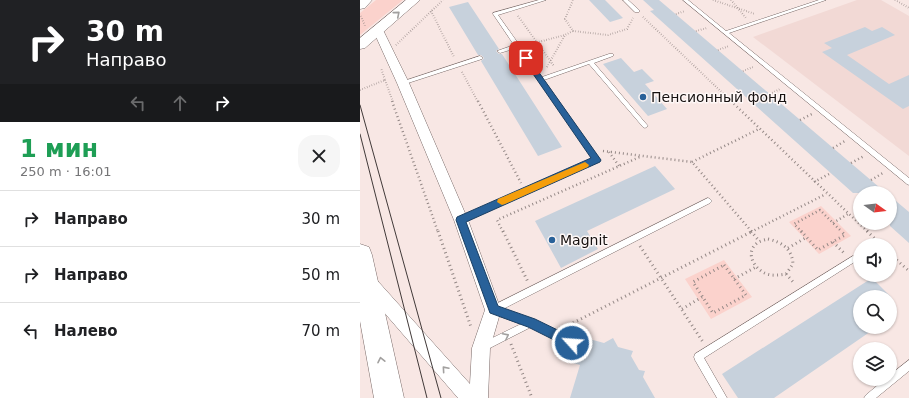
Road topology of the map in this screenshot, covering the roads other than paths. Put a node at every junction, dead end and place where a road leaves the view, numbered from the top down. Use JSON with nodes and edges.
{"nodes":[{"id":1,"x":414,"y":0,"type":"edge"},
{"id":2,"x":544,"y":0,"type":"edge"},
{"id":3,"x":625,"y":0,"type":"edge"},
{"id":4,"x":685,"y":0,"type":"edge"},
{"id":5,"x":824,"y":0,"type":"edge"},
{"id":6,"x":815,"y":1,"type":"edge"},
{"id":7,"x":637,"y":11,"type":"road end"},
{"id":8,"x":372,"y":30,"type":"junction"},
{"id":9,"x":725,"y":33,"type":"junction"},
{"id":10,"x":360,"y":45,"type":"edge"},
{"id":11,"x":518,"y":47,"type":"junction"},
{"id":12,"x":500,"y":51,"type":"dead end"},
{"id":13,"x":612,"y":55,"type":"dead end"},
{"id":14,"x":480,"y":58,"type":"dead end"},
{"id":15,"x":590,"y":62,"type":"junction"},
{"id":16,"x":541,"y":79,"type":"junction"},
{"id":17,"x":403,"y":83,"type":"junction"},
{"id":18,"x":645,"y":126,"type":"dead end"},
{"id":19,"x":909,"y":182,"type":"edge"},
{"id":20,"x":708,"y":201,"type":"dead end"},
{"id":21,"x":461,"y":220,"type":"junction"},
{"id":22,"x":852,"y":260,"type":"road end"},
{"id":23,"x":362,"y":266,"type":"edge"},
{"id":24,"x":494,"y":310,"type":"junction"},
{"id":25,"x":531,"y":323,"type":"junction"},
{"id":26,"x":572,"y":343,"type":"dead end"},
{"id":27,"x":481,"y":348,"type":"junction"},
{"id":28,"x":909,"y":365,"type":"edge"},
{"id":29,"x":389,"y":398,"type":"edge"},
{"id":30,"x":470,"y":398,"type":"edge"},
{"id":31,"x":479,"y":398,"type":"edge"},
{"id":32,"x":722,"y":398,"type":"edge"},
{"id":33,"x":869,"y":398,"type":"edge"}],
"edges":[{"from":8,"to":1,"type":"main road","one_way":true},
{"from":2,"to":11,"type":"lane"},
{"from":3,"to":7,"type":"lane"},
{"from":4,"to":9,"type":"lane"},
{"from":5,"to":6,"type":"lane"},
{"from":6,"to":9,"type":"lane"},
{"from":8,"to":10,"type":"main road"},
{"from":8,"to":17,"type":"street"},
{"from":9,"to":19,"type":"lane"},
{"from":11,"to":12,"type":"lane"},
{"from":11,"to":16,"type":"lane"},
{"from":13,"to":15,"type":"lane"},
{"from":14,"to":17,"type":"lane"},
{"from":15,"to":16,"type":"lane"},
{"from":15,"to":18,"type":"lane"},
{"from":16,"to":21,"type":"lane"},
{"from":17,"to":21,"type":"street"},
{"from":20,"to":24,"type":"lane"},
{"from":21,"to":24,"type":"street"},
{"from":22,"to":32,"type":"lane"},
{"from":29,"to":23,"type":"main road","one_way":true},
{"from":30,"to":23,"type":"street","one_way":true},
{"from":24,"to":25,"type":"lane"},
{"from":24,"to":27,"type":"street"},
{"from":25,"to":26,"type":"lane"},
{"from":27,"to":25,"type":"lane","one_way":true},
{"from":27,"to":31,"type":"street"},
{"from":28,"to":33,"type":"lane"}]}
